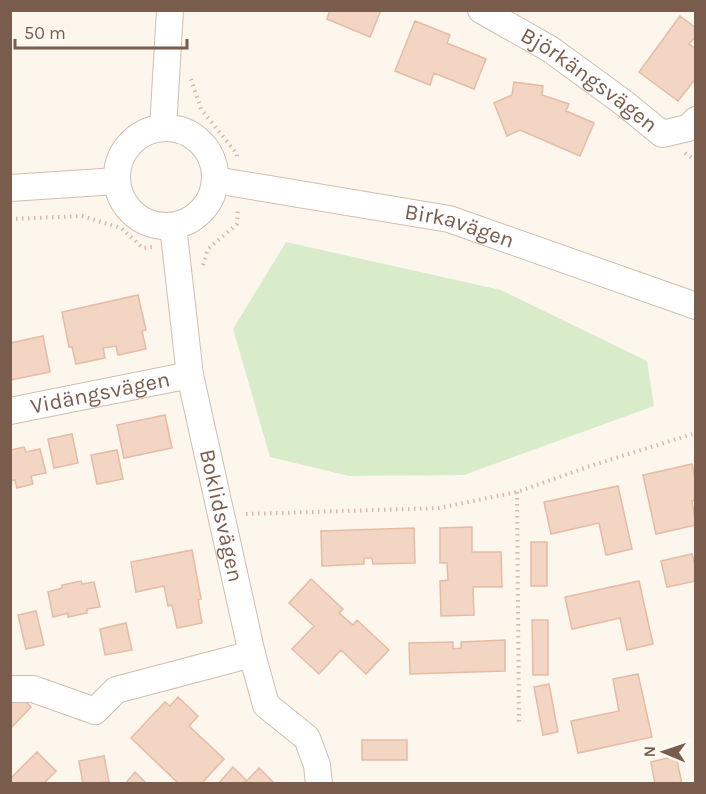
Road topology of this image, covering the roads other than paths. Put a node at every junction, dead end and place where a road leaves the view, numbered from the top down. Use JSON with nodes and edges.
{"nodes":[{"id":1,"x":170,"y":10,"type":"edge"},
{"id":2,"x":481,"y":10,"type":"edge"},
{"id":3,"x":696,"y":120,"type":"edge"},
{"id":4,"x":163,"y":128,"type":"junction"},
{"id":5,"x":117,"y":181,"type":"junction"},
{"id":6,"x":227,"y":182,"type":"junction"},
{"id":7,"x":10,"y":188,"type":"edge"},
{"id":8,"x":175,"y":236,"type":"junction"},
{"id":9,"x":696,"y":306,"type":"edge"},
{"id":10,"x":190,"y":375,"type":"junction"},
{"id":11,"x":10,"y":411,"type":"edge"},
{"id":12,"x":252,"y":654,"type":"junction"},
{"id":13,"x":10,"y":689,"type":"edge"},
{"id":14,"x":319,"y":783,"type":"edge"}],
"edges":[{"from":1,"to":4,"type":"street"},
{"from":2,"to":3,"type":"street","name":"Björkängsvägen"},
{"from":4,"to":5,"type":"street"},
{"from":4,"to":6,"type":"street"},
{"from":5,"to":7,"type":"street"},
{"from":5,"to":8,"type":"street"},
{"from":6,"to":8,"type":"street"},
{"from":6,"to":9,"type":"street","name":"Birkavägen"},
{"from":8,"to":10,"type":"street","name":"Boklidsvägen"},
{"from":10,"to":11,"type":"street","name":"Vidängsvägen"},
{"from":10,"to":12,"type":"street","name":"Boklidsvägen"},
{"from":12,"to":13,"type":"street"},
{"from":12,"to":14,"type":"street","name":"Boklidsvägen"}]}
